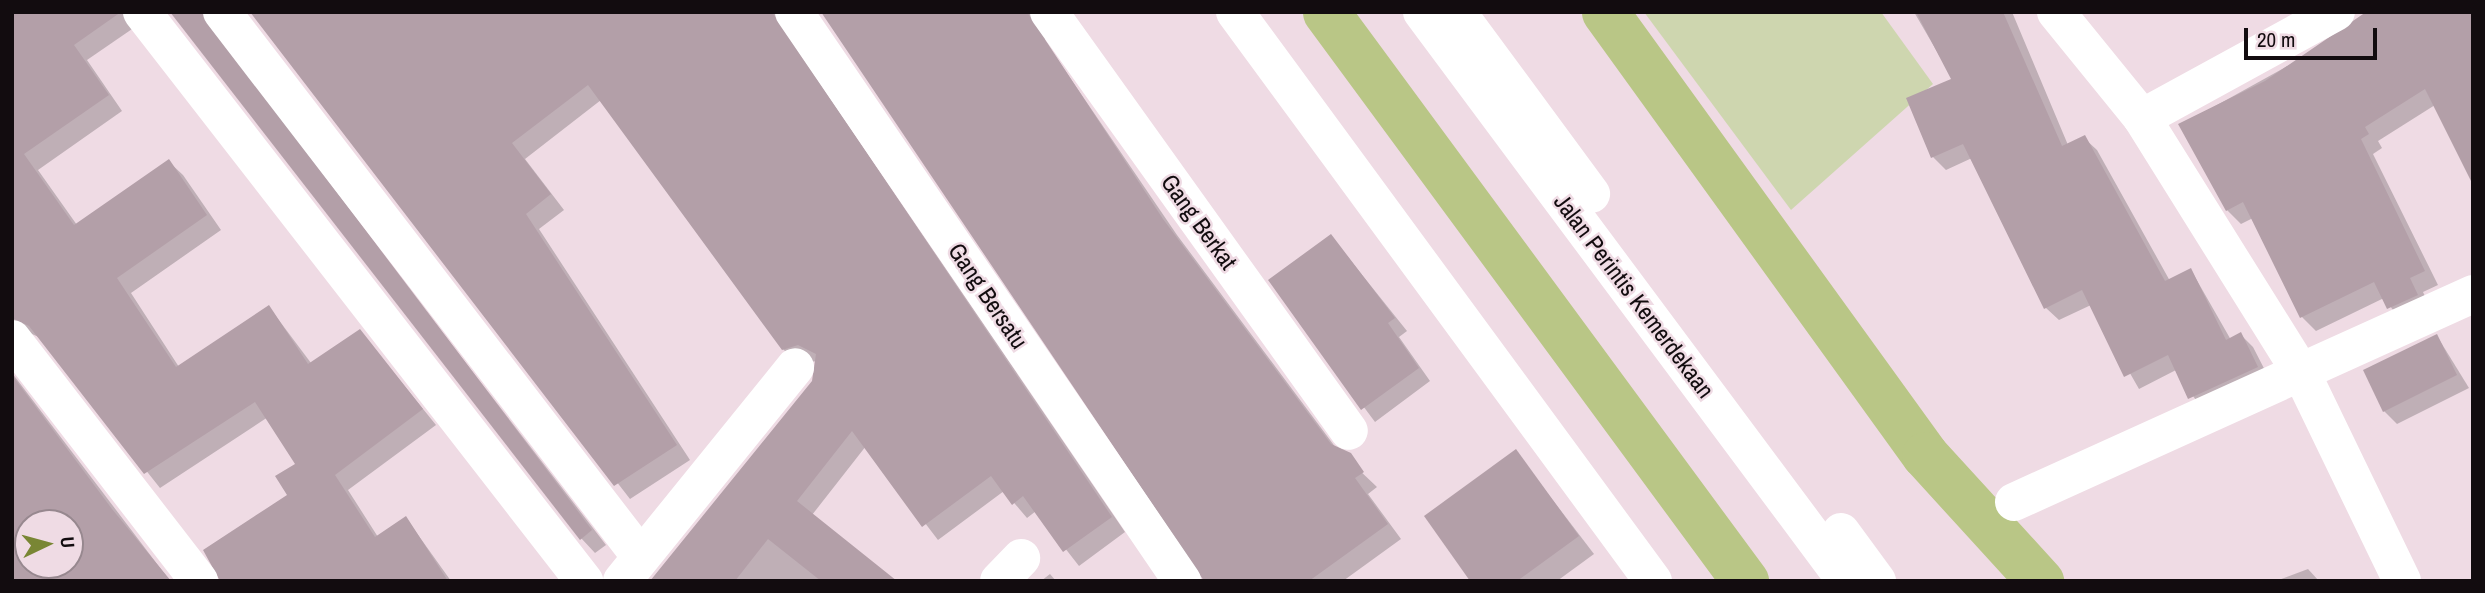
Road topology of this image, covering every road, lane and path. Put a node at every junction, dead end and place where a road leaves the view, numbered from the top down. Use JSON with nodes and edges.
{"nodes":[{"id":1,"x":142,"y":12,"type":"edge"},
{"id":2,"x":222,"y":12,"type":"edge"},
{"id":3,"x":794,"y":12,"type":"edge"},
{"id":4,"x":1049,"y":12,"type":"edge"},
{"id":5,"x":1235,"y":12,"type":"edge"},
{"id":6,"x":1422,"y":12,"type":"edge"},
{"id":7,"x":1457,"y":12,"type":"edge"},
{"id":8,"x":2056,"y":12,"type":"edge"},
{"id":9,"x":2336,"y":12,"type":"edge"},
{"id":10,"x":2143,"y":118,"type":"junction"},
{"id":11,"x":2473,"y":294,"type":"edge"},
{"id":12,"x":12,"y":339,"type":"edge"},
{"id":13,"x":795,"y":368,"type":"dead end"},
{"id":14,"x":2302,"y":374,"type":"junction"},
{"id":15,"x":1349,"y":431,"type":"dead end"},
{"id":16,"x":2014,"y":502,"type":"dead end"},
{"id":17,"x":632,"y":569,"type":"edge"},
{"id":18,"x":199,"y":581,"type":"edge"},
{"id":19,"x":583,"y":581,"type":"edge"},
{"id":20,"x":1182,"y":581,"type":"edge"},
{"id":21,"x":1653,"y":581,"type":"edge"},
{"id":22,"x":1846,"y":581,"type":"edge"},
{"id":23,"x":1877,"y":581,"type":"edge"},
{"id":24,"x":2402,"y":581,"type":"edge"}],
"edges":[{"from":1,"to":19,"type":"main road"},
{"from":2,"to":17,"type":"main road"},
{"from":3,"to":20,"type":"main road","name":"Gang Bersatu"},
{"from":4,"to":15,"type":"main road","name":"Gang Berkat"},
{"from":5,"to":21,"type":"main road"},
{"from":6,"to":22,"type":"main road","name":"Jalan Perintis Kemerdekaan"},
{"from":7,"to":23,"type":"main road","name":"Jalan Perintis Kemerdekaan"},
{"from":8,"to":10,"type":"main road"},
{"from":9,"to":10,"type":"main road"},
{"from":10,"to":14,"type":"main road"},
{"from":11,"to":14,"type":"main road"},
{"from":12,"to":18,"type":"main road"},
{"from":13,"to":17,"type":"main road"},
{"from":14,"to":16,"type":"main road"},
{"from":14,"to":24,"type":"main road"}]}
